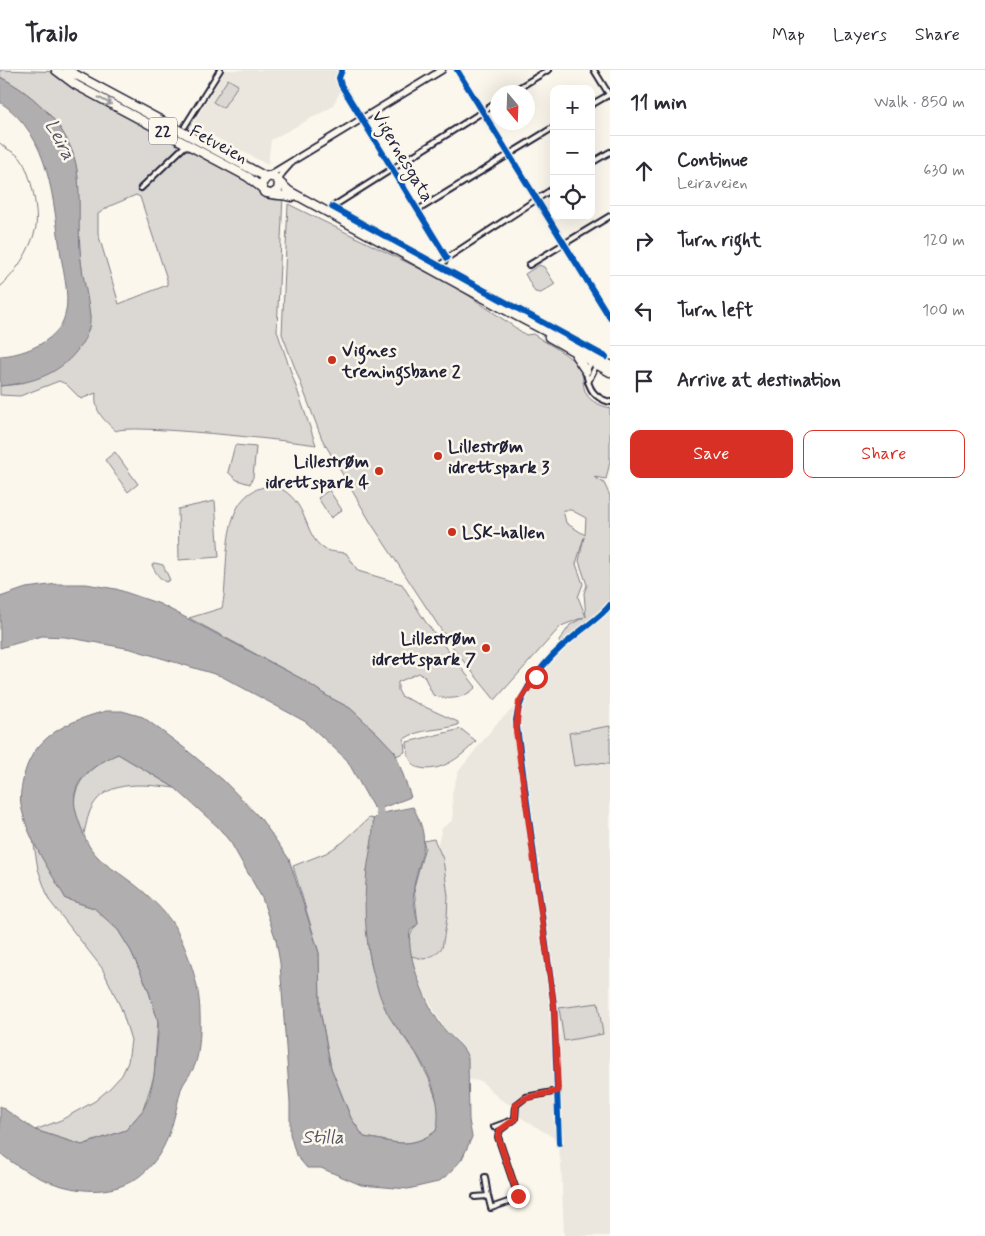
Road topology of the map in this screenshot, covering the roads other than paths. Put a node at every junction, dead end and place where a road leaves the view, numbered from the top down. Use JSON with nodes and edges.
{"nodes":[{"id":1,"x":56,"y":70,"type":"edge"},
{"id":2,"x":67,"y":70,"type":"edge"},
{"id":3,"x":220,"y":70,"type":"edge"},
{"id":4,"x":342,"y":70,"type":"edge"},
{"id":5,"x":442,"y":70,"type":"edge"},
{"id":6,"x":457,"y":70,"type":"edge"},
{"id":7,"x":548,"y":70,"type":"edge"},
{"id":8,"x":594,"y":70,"type":"edge"},
{"id":9,"x":523,"y":85,"type":"edge"},
{"id":10,"x":610,"y":95,"type":"edge"},
{"id":11,"x":595,"y":103,"type":"edge"},
{"id":12,"x":490,"y":107,"type":"edge"},
{"id":13,"x":482,"y":112,"type":"junction"},
{"id":14,"x":362,"y":118,"type":"junction"},
{"id":15,"x":184,"y":126,"type":"dead end"},
{"id":16,"x":550,"y":129,"type":"edge"},
{"id":17,"x":187,"y":144,"type":"junction"},
{"id":18,"x":610,"y":152,"type":"edge"},
{"id":19,"x":508,"y":154,"type":"junction"},
{"id":20,"x":595,"y":161,"type":"edge"},
{"id":21,"x":294,"y":162,"type":"junction"},
{"id":22,"x":392,"y":168,"type":"junction"},
{"id":23,"x":267,"y":177,"type":"junction"},
{"id":24,"x":278,"y":181,"type":"junction"},
{"id":25,"x":141,"y":188,"type":"dead end"},
{"id":26,"x":262,"y":188,"type":"junction"},
{"id":27,"x":550,"y":190,"type":"edge"},
{"id":28,"x":272,"y":194,"type":"junction"},
{"id":29,"x":536,"y":199,"type":"junction"},
{"id":30,"x":418,"y":210,"type":"junction"},
{"id":31,"x":610,"y":216,"type":"edge"},
{"id":32,"x":341,"y":220,"type":"junction"},
{"id":33,"x":563,"y":244,"type":"junction"},
{"id":34,"x":446,"y":258,"type":"junction"},
{"id":35,"x":529,"y":265,"type":"dead end"},
{"id":36,"x":441,"y":266,"type":"junction"},
{"id":37,"x":515,"y":315,"type":"junction"},
{"id":38,"x":610,"y":318,"type":"edge"},
{"id":39,"x":571,"y":351,"type":"junction"},
{"id":40,"x":606,"y":356,"type":"dead end"},
{"id":41,"x":595,"y":362,"type":"junction"},
{"id":42,"x":610,"y":365,"type":"edge"},
{"id":43,"x":586,"y":371,"type":"junction"},
{"id":44,"x":610,"y":372,"type":"edge"},
{"id":45,"x":588,"y":382,"type":"junction"},
{"id":46,"x":610,"y":402,"type":"edge"},
{"id":47,"x":610,"y":605,"type":"edge"},
{"id":48,"x":558,"y":1091,"type":"junction"},
{"id":49,"x":515,"y":1119,"type":"junction"},
{"id":50,"x":494,"y":1126,"type":"dead end"},
{"id":51,"x":559,"y":1143,"type":"dead end"},
{"id":52,"x":485,"y":1177,"type":"dead end"},
{"id":53,"x":488,"y":1196,"type":"junction"},
{"id":54,"x":475,"y":1197,"type":"dead end"}],
"edges":[{"from":1,"to":17,"type":"highway","name":"Fetveien","number":"22","one_way":true},
{"from":2,"to":23,"type":"highway","name":"Fetveien","number":"22"},
{"from":3,"to":15,"type":"street"},
{"from":4,"to":14,"type":"street","name":"Vigernesgata"},
{"from":5,"to":14,"type":"main road"},
{"from":6,"to":13,"type":"street"},
{"from":7,"to":9,"type":"street"},
{"from":8,"to":10,"type":"street"},
{"from":10,"to":11,"type":"street"},
{"from":12,"to":13,"type":"street"},
{"from":13,"to":19,"type":"street"},
{"from":13,"to":22,"type":"street"},
{"from":14,"to":21,"type":"main road"},
{"from":14,"to":22,"type":"street","name":"Vigernesgata"},
{"from":16,"to":19,"type":"street"},
{"from":17,"to":25,"type":"street"},
{"from":17,"to":26,"type":"highway","name":"Fetveien","number":"22"},
{"from":18,"to":20,"type":"street"},
{"from":19,"to":29,"type":"street"},
{"from":19,"to":30,"type":"street"},
{"from":21,"to":23,"type":"main road"},
{"from":21,"to":24,"type":"main road"},
{"from":22,"to":30,"type":"street","name":"Vigernesgata"},
{"from":22,"to":36,"type":"street"},
{"from":23,"to":24,"type":"highway","number":"22"},
{"from":23,"to":26,"type":"highway"},
{"from":24,"to":28,"type":"highway"},
{"from":24,"to":32,"type":"highway","number":"22"},
{"from":26,"to":28,"type":"highway","number":"22"},
{"from":27,"to":29,"type":"street"},
{"from":28,"to":32,"type":"highway","number":"22"},
{"from":29,"to":33,"type":"street"},
{"from":29,"to":34,"type":"street"},
{"from":30,"to":34,"type":"street","name":"Vigernesgata"},
{"from":31,"to":33,"type":"street"},
{"from":32,"to":37,"type":"highway","number":"22"},
{"from":33,"to":35,"type":"street"},
{"from":33,"to":38,"type":"street"},
{"from":34,"to":36,"type":"street"},
{"from":36,"to":40,"type":"street"},
{"from":37,"to":39,"type":"highway","number":"22"},
{"from":37,"to":41,"type":"highway","number":"22"},
{"from":39,"to":41,"type":"highway","number":"22"},
{"from":39,"to":43,"type":"highway"},
{"from":41,"to":42,"type":"highway","number":"22"},
{"from":41,"to":43,"type":"street"},
{"from":41,"to":44,"type":"highway","number":"22"},
{"from":41,"to":45,"type":"street"},
{"from":43,"to":45,"type":"street"},
{"from":45,"to":46,"type":"street"},
{"from":47,"to":48,"type":"street"},
{"from":48,"to":49,"type":"street"},
{"from":48,"to":51,"type":"street"},
{"from":49,"to":50,"type":"street"},
{"from":49,"to":53,"type":"street"},
{"from":52,"to":53,"type":"street"},
{"from":53,"to":54,"type":"street"}]}
